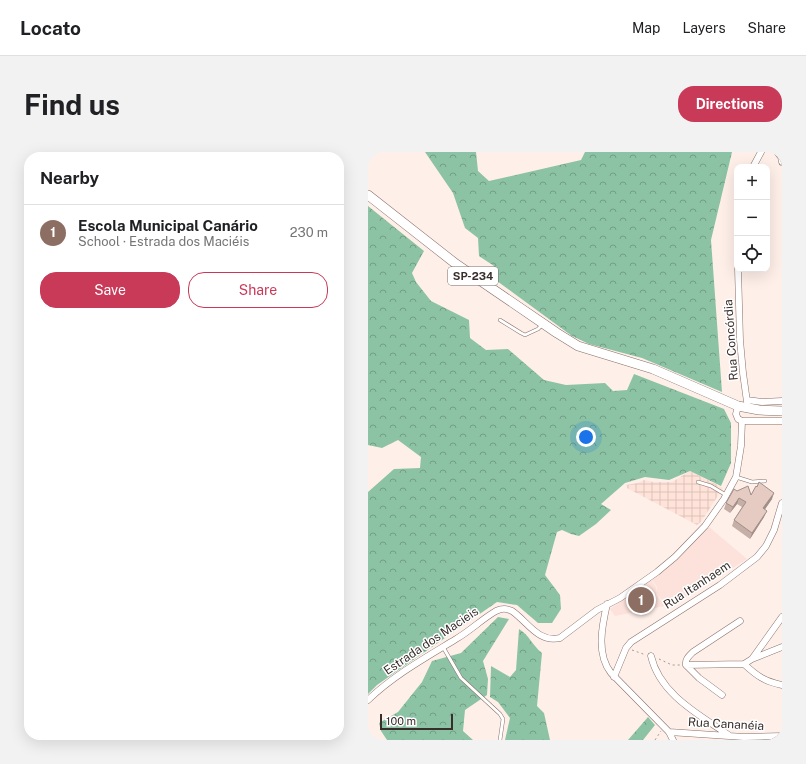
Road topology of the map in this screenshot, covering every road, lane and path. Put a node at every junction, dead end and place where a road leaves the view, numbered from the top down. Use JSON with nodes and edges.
{"nodes":[{"id":1,"x":761,"y":152,"type":"edge"},
{"id":2,"x":777,"y":152,"type":"edge"},
{"id":3,"x":782,"y":162,"type":"edge"},
{"id":4,"x":755,"y":164,"type":"edge"},
{"id":5,"x":368,"y":195,"type":"edge"},
{"id":6,"x":738,"y":272,"type":"edge"},
{"id":7,"x":500,"y":320,"type":"dead end"},
{"id":8,"x":544,"y":323,"type":"junction"},
{"id":9,"x":782,"y":401,"type":"edge"},
{"id":10,"x":745,"y":406,"type":"junction"},
{"id":11,"x":782,"y":411,"type":"edge"},
{"id":12,"x":740,"y":420,"type":"junction"},
{"id":13,"x":782,"y":421,"type":"edge"},
{"id":14,"x":736,"y":477,"type":"junction"},
{"id":15,"x":765,"y":481,"type":"dead end"},
{"id":16,"x":698,"y":482,"type":"dead end"},
{"id":17,"x":726,"y":495,"type":"junction"},
{"id":18,"x":782,"y":503,"type":"edge"},
{"id":19,"x":608,"y":604,"type":"junction"},
{"id":20,"x":782,"y":617,"type":"edge"},
{"id":21,"x":740,"y":620,"type":"dead end"},
{"id":22,"x":443,"y":646,"type":"junction"},
{"id":23,"x":782,"y":647,"type":"edge"},
{"id":24,"x":651,"y":656,"type":"dead end"},
{"id":25,"x":752,"y":659,"type":"junction"},
{"id":26,"x":744,"y":664,"type":"junction"},
{"id":27,"x":686,"y":665,"type":"junction"},
{"id":28,"x":614,"y":677,"type":"junction"},
{"id":29,"x":782,"y":685,"type":"edge"},
{"id":30,"x":722,"y":695,"type":"dead end"},
{"id":31,"x":368,"y":700,"type":"edge"},
{"id":32,"x":667,"y":730,"type":"junction"},
{"id":33,"x":730,"y":736,"type":"junction"},
{"id":34,"x":782,"y":736,"type":"edge"},
{"id":35,"x":500,"y":740,"type":"edge"},
{"id":36,"x":655,"y":740,"type":"edge"},
{"id":37,"x":673,"y":740,"type":"edge"}],
"edges":[{"from":1,"to":4,"type":"street"},
{"from":2,"to":3,"type":"street"},
{"from":5,"to":8,"type":"main road","number":"SP-234"},
{"from":6,"to":10,"type":"street","name":"Rua Concórdia"},
{"from":7,"to":8,"type":"lane"},
{"from":8,"to":10,"type":"main road","number":"SP-234"},
{"from":9,"to":10,"type":"street"},
{"from":10,"to":11,"type":"main road","number":"SP-234"},
{"from":10,"to":12,"type":"street","name":"Rua Concórdia"},
{"from":12,"to":13,"type":"street"},
{"from":12,"to":14,"type":"street","name":"Rua Concórdia"},
{"from":14,"to":15,"type":"lane"},
{"from":14,"to":17,"type":"street","name":"Rua Concórdia"},
{"from":16,"to":17,"type":"lane"},
{"from":17,"to":19,"type":"street","name":"Rua Concórdia"},
{"from":18,"to":28,"type":"street","name":"Rua Itanhaem"},
{"from":19,"to":22,"type":"street","name":"Estrada dos Macieis"},
{"from":19,"to":28,"type":"street"},
{"from":20,"to":25,"type":"street"},
{"from":21,"to":27,"type":"street"},
{"from":22,"to":31,"type":"street","name":"Estrada dos Macieis"},
{"from":22,"to":35,"type":"lane"},
{"from":23,"to":25,"type":"street"},
{"from":24,"to":33,"type":"street"},
{"from":25,"to":26,"type":"street"},
{"from":26,"to":27,"type":"street"},
{"from":26,"to":29,"type":"street"},
{"from":27,"to":30,"type":"street"},
{"from":28,"to":32,"type":"street"},
{"from":32,"to":33,"type":"street","name":"Rua Cananéia"},
{"from":32,"to":36,"type":"path"},
{"from":32,"to":37,"type":"street"},
{"from":33,"to":34,"type":"street","name":"Rua Cananéia"}]}
